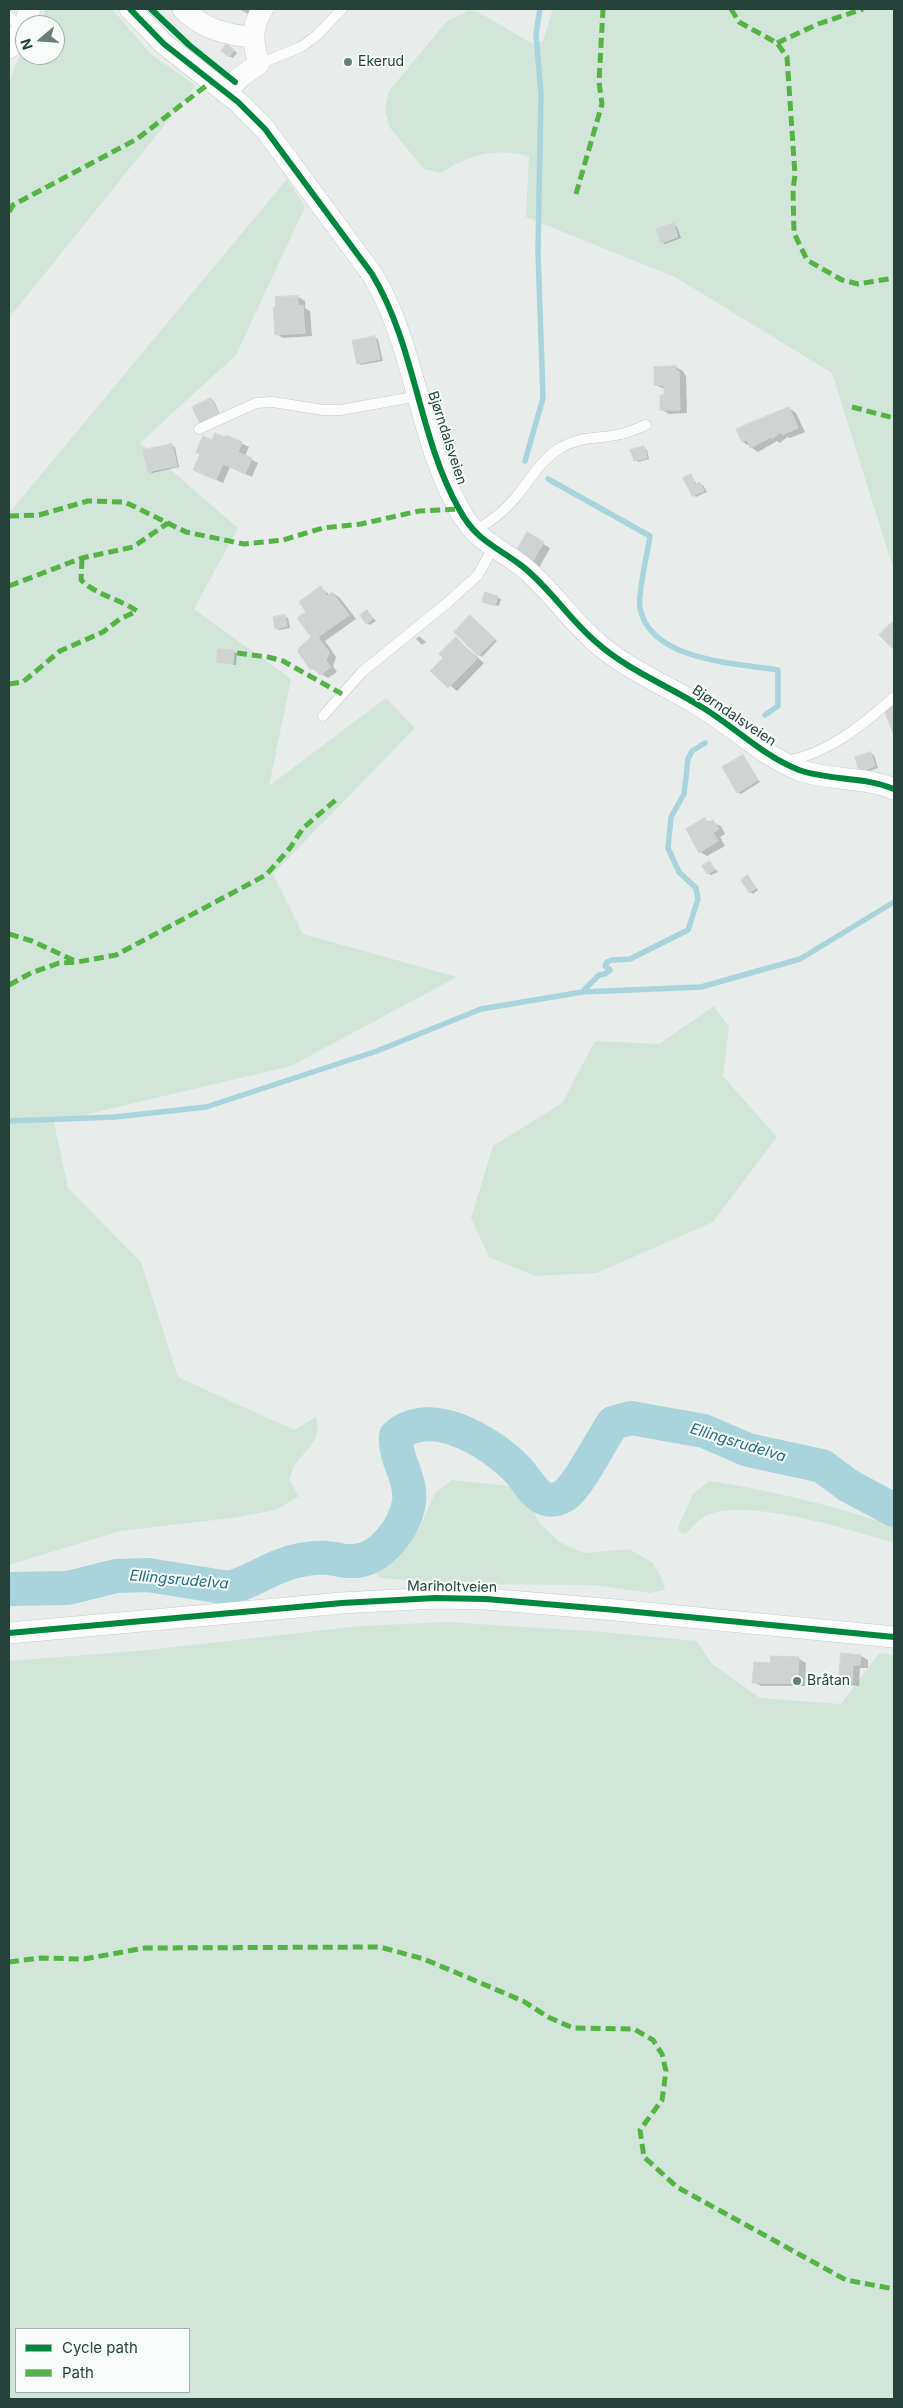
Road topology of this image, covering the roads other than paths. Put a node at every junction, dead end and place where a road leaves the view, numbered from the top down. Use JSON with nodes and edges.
{"nodes":[{"id":1,"x":130,"y":9,"type":"edge"},
{"id":2,"x":183,"y":9,"type":"edge"},
{"id":3,"x":262,"y":9,"type":"edge"},
{"id":4,"x":342,"y":9,"type":"edge"},
{"id":5,"x":15,"y":23,"type":"edge"},
{"id":6,"x":253,"y":37,"type":"junction"},
{"id":7,"x":9,"y":48,"type":"edge"},
{"id":8,"x":259,"y":64,"type":"junction"},
{"id":9,"x":226,"y":93,"type":"junction"},
{"id":10,"x":420,"y":396,"type":"junction"},
{"id":11,"x":646,"y":425,"type":"dead end"},
{"id":12,"x":199,"y":429,"type":"dead end"},
{"id":13,"x":474,"y":531,"type":"junction"},
{"id":14,"x":493,"y":548,"type":"junction"},
{"id":15,"x":894,"y":696,"type":"edge"},
{"id":16,"x":324,"y":716,"type":"dead end"},
{"id":17,"x":782,"y":762,"type":"junction"},
{"id":18,"x":894,"y":789,"type":"edge"},
{"id":19,"x":9,"y":1633,"type":"edge"},
{"id":20,"x":894,"y":1637,"type":"edge"}],
"edges":[{"from":1,"to":9,"type":"street","name":"Bjørndalsveien"},
{"from":2,"to":6,"type":"street"},
{"from":3,"to":6,"type":"street"},
{"from":4,"to":8,"type":"lane"},
{"from":5,"to":7,"type":"street"},
{"from":6,"to":8,"type":"street"},
{"from":8,"to":9,"type":"street"},
{"from":9,"to":10,"type":"street","name":"Bjørndalsveien"},
{"from":10,"to":12,"type":"lane"},
{"from":10,"to":13,"type":"street","name":"Bjørndalsveien"},
{"from":11,"to":13,"type":"lane"},
{"from":13,"to":14,"type":"street","name":"Bjørndalsveien"},
{"from":14,"to":16,"type":"lane"},
{"from":14,"to":17,"type":"street","name":"Bjørndalsveien"},
{"from":15,"to":17,"type":"lane"},
{"from":17,"to":18,"type":"street","name":"Bjørndalsveien"},
{"from":19,"to":20,"type":"street","name":"Mariholtveien"}]}
